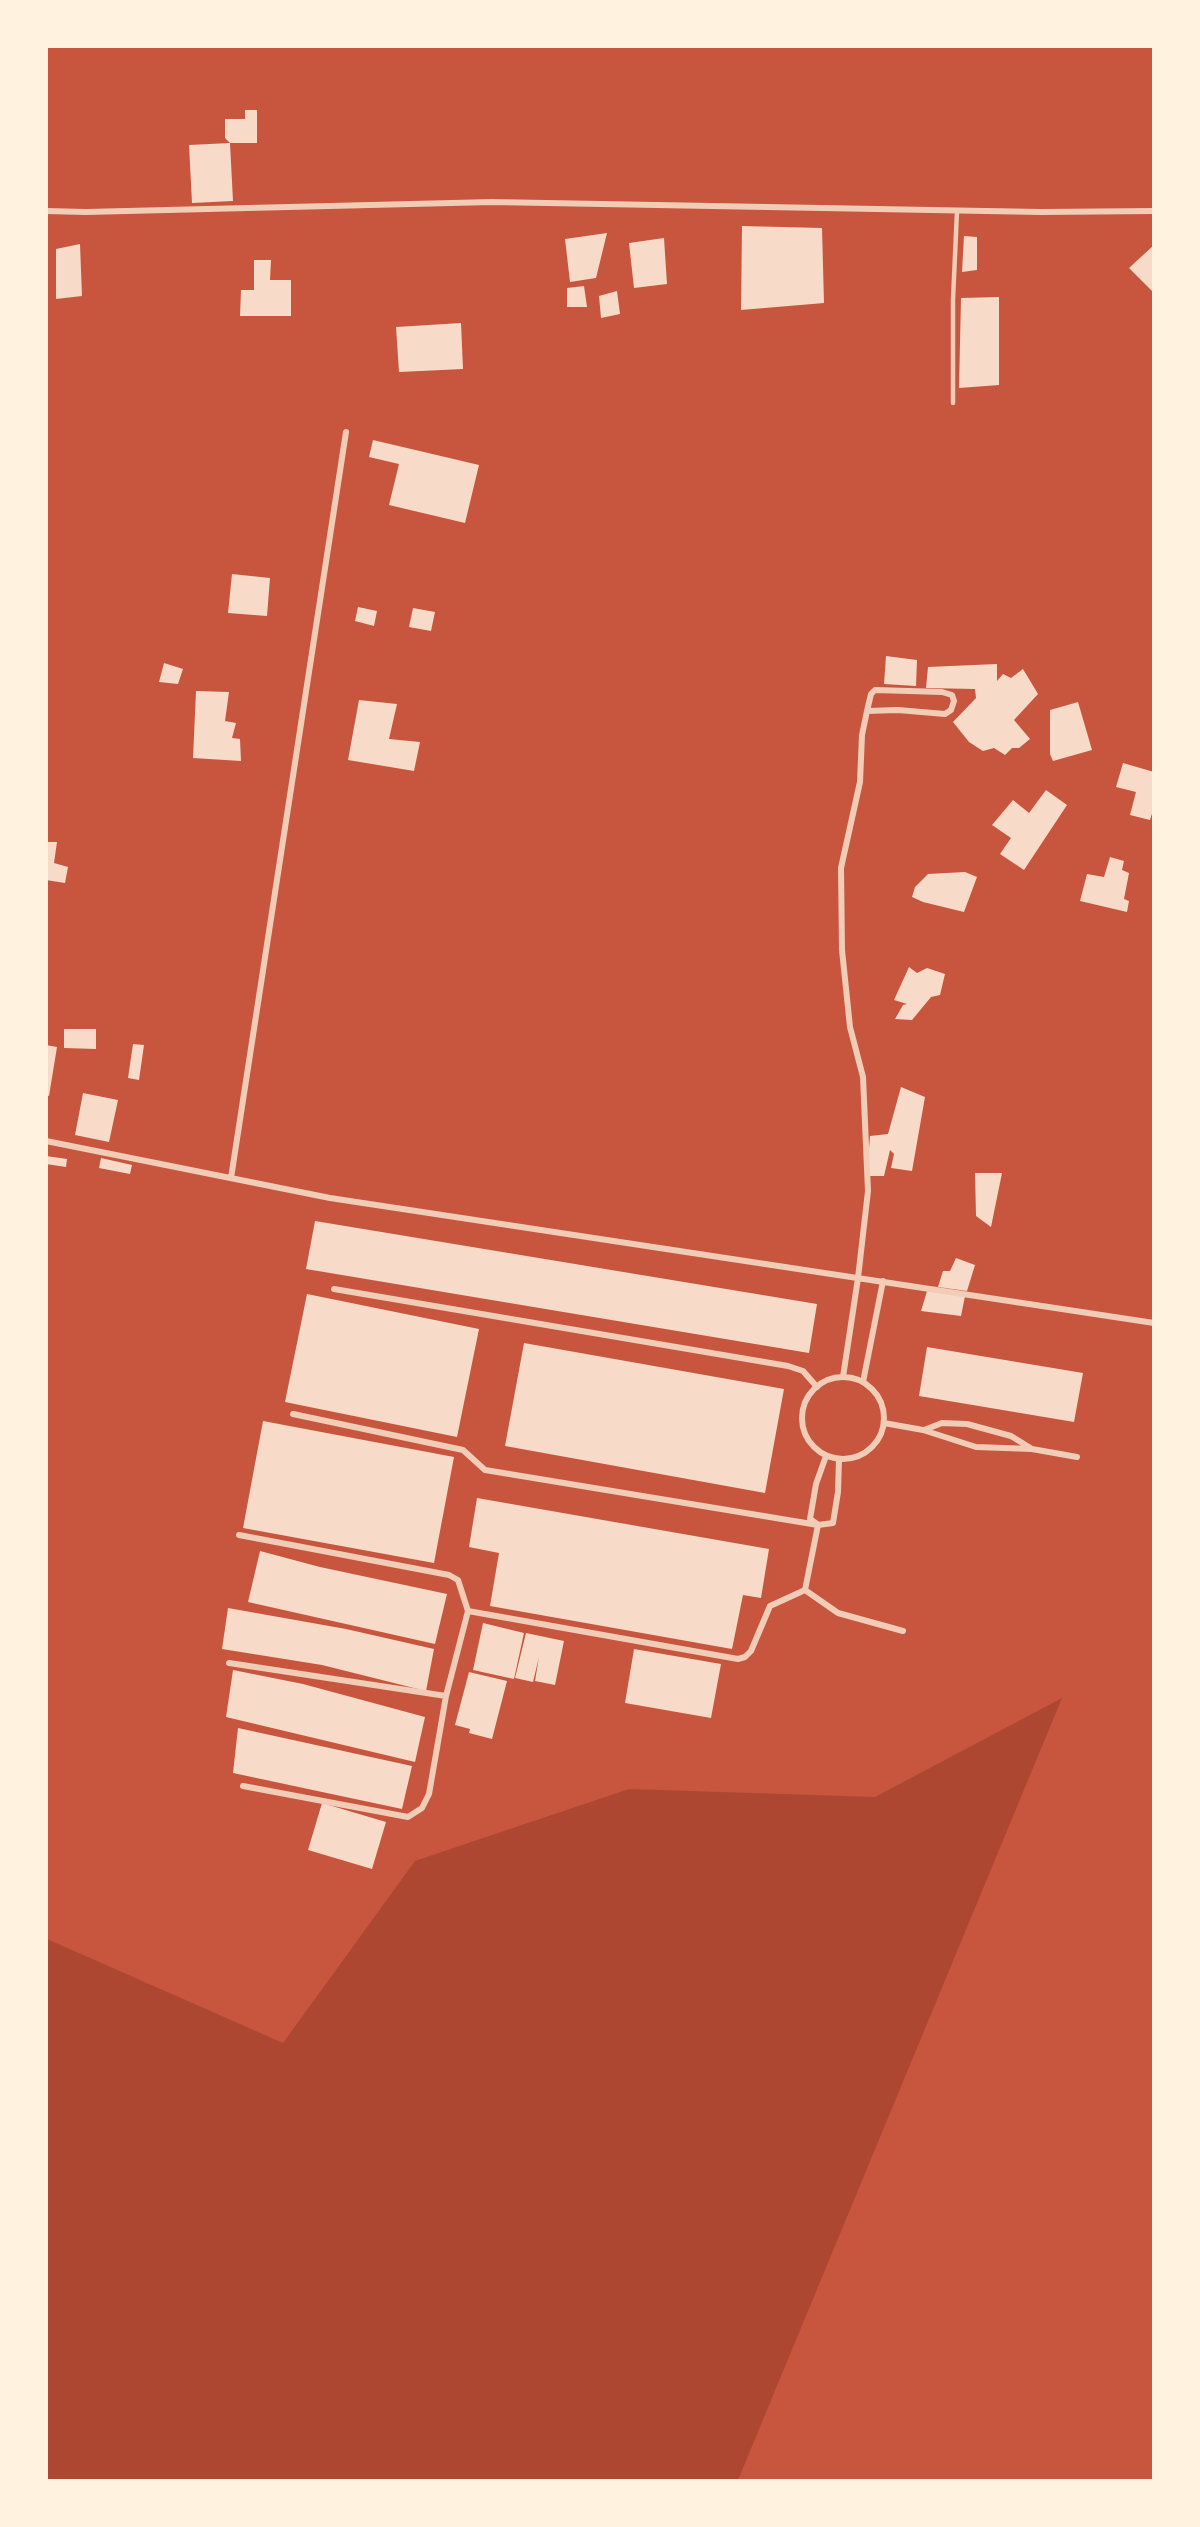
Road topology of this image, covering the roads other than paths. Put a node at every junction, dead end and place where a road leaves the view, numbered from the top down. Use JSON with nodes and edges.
{"nodes":[{"id":1,"x":46,"y":211,"type":"edge"},
{"id":2,"x":957,"y":211,"type":"junction"},
{"id":3,"x":1154,"y":211,"type":"edge"},
{"id":4,"x":953,"y":403,"type":"dead end"},
{"id":5,"x":346,"y":432,"type":"dead end"},
{"id":6,"x":867,"y":711,"type":"junction"},
{"id":7,"x":46,"y":1141,"type":"edge"},
{"id":8,"x":231,"y":1178,"type":"junction"},
{"id":9,"x":858,"y":1278,"type":"junction"},
{"id":10,"x":883,"y":1281,"type":"junction"},
{"id":11,"x":334,"y":1288,"type":"dead end"},
{"id":12,"x":1154,"y":1323,"type":"edge"},
{"id":13,"x":843,"y":1377,"type":"junction"},
{"id":14,"x":863,"y":1382,"type":"junction"},
{"id":15,"x":817,"y":1387,"type":"junction"},
{"id":16,"x":293,"y":1414,"type":"dead end"},
{"id":17,"x":884,"y":1423,"type":"junction"},
{"id":18,"x":923,"y":1430,"type":"junction"},
{"id":19,"x":1032,"y":1449,"type":"junction"},
{"id":20,"x":826,"y":1456,"type":"junction"},
{"id":21,"x":1077,"y":1457,"type":"dead end"},
{"id":22,"x":839,"y":1459,"type":"junction"},
{"id":23,"x":818,"y":1525,"type":"junction"},
{"id":24,"x":239,"y":1535,"type":"dead end"},
{"id":25,"x":805,"y":1590,"type":"junction"},
{"id":26,"x":468,"y":1611,"type":"junction"},
{"id":27,"x":903,"y":1631,"type":"dead end"},
{"id":28,"x":230,"y":1663,"type":"dead end"},
{"id":29,"x":446,"y":1696,"type":"junction"},
{"id":30,"x":243,"y":1786,"type":"dead end"}],
"edges":[{"from":1,"to":2,"type":"street"},
{"from":2,"to":3,"type":"street"},
{"from":2,"to":4,"type":"lane"},
{"from":5,"to":8,"type":"street"},
{"from":6,"to":6,"type":"street"},
{"from":6,"to":9,"type":"street"},
{"from":7,"to":8,"type":"street"},
{"from":8,"to":9,"type":"street"},
{"from":9,"to":10,"type":"street"},
{"from":9,"to":13,"type":"street"},
{"from":10,"to":12,"type":"street"},
{"from":10,"to":14,"type":"street"},
{"from":11,"to":15,"type":"street"},
{"from":13,"to":14,"type":"street"},
{"from":13,"to":15,"type":"street"},
{"from":14,"to":17,"type":"street"},
{"from":15,"to":20,"type":"street"},
{"from":16,"to":23,"type":"street"},
{"from":17,"to":18,"type":"street"},
{"from":17,"to":22,"type":"street"},
{"from":18,"to":19,"type":"street"},
{"from":18,"to":19,"type":"street"},
{"from":19,"to":21,"type":"street"},
{"from":20,"to":22,"type":"street"},
{"from":20,"to":23,"type":"street"},
{"from":22,"to":23,"type":"street"},
{"from":23,"to":25,"type":"street"},
{"from":24,"to":26,"type":"street"},
{"from":25,"to":26,"type":"street"},
{"from":25,"to":27,"type":"street"},
{"from":26,"to":29,"type":"street"},
{"from":28,"to":29,"type":"street"},
{"from":29,"to":30,"type":"street"}]}
